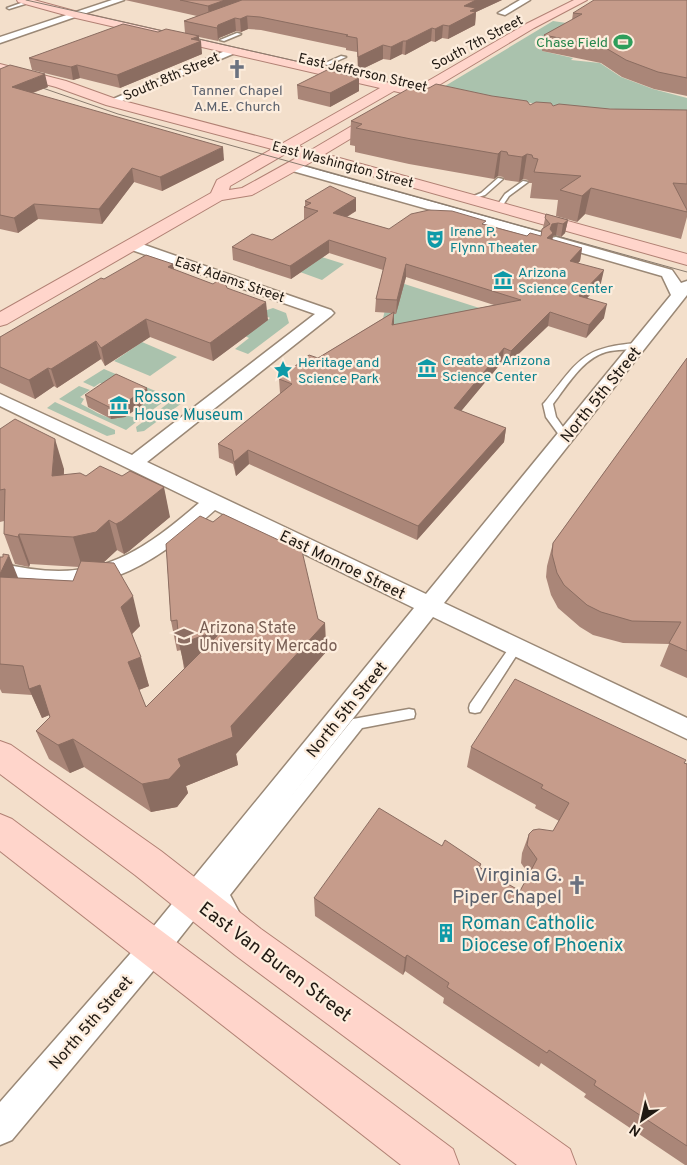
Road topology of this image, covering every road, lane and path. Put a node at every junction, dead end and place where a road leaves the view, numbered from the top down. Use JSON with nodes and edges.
{"nodes":[{"id":1,"x":44,"y":0,"type":"edge"},
{"id":2,"x":120,"y":0,"type":"edge"},
{"id":3,"x":526,"y":0,"type":"edge"},
{"id":4,"x":561,"y":0,"type":"edge"},
{"id":5,"x":582,"y":0,"type":"edge"},
{"id":6,"x":22,"y":2,"type":"edge"},
{"id":7,"x":7,"y":4,"type":"edge"},
{"id":8,"x":89,"y":10,"type":"junction"},
{"id":9,"x":71,"y":13,"type":"junction"},
{"id":10,"x":502,"y":13,"type":"dead end"},
{"id":11,"x":239,"y":34,"type":"edge"},
{"id":12,"x":494,"y":34,"type":"dead end"},
{"id":13,"x":0,"y":40,"type":"edge"},
{"id":14,"x":222,"y":40,"type":"junction"},
{"id":15,"x":232,"y":51,"type":"junction"},
{"id":16,"x":343,"y":56,"type":"dead end"},
{"id":17,"x":326,"y":64,"type":"junction"},
{"id":18,"x":0,"y":68,"type":"edge"},
{"id":19,"x":0,"y":77,"type":"edge"},
{"id":20,"x":401,"y":82,"type":"junction"},
{"id":21,"x":424,"y":90,"type":"junction"},
{"id":22,"x":456,"y":97,"type":"edge"},
{"id":23,"x":109,"y":111,"type":"junction"},
{"id":24,"x":283,"y":148,"type":"junction"},
{"id":25,"x":242,"y":154,"type":"dead end"},
{"id":26,"x":313,"y":156,"type":"junction"},
{"id":27,"x":263,"y":160,"type":"junction"},
{"id":28,"x":293,"y":167,"type":"junction"},
{"id":29,"x":500,"y":179,"type":"edge"},
{"id":30,"x":525,"y":182,"type":"edge"},
{"id":31,"x":218,"y":196,"type":"junction"},
{"id":32,"x":471,"y":199,"type":"junction"},
{"id":33,"x":500,"y":207,"type":"junction"},
{"id":34,"x":540,"y":236,"type":"edge"},
{"id":35,"x":556,"y":241,"type":"edge"},
{"id":36,"x":134,"y":246,"type":"junction"},
{"id":37,"x":687,"y":260,"type":"edge"},
{"id":38,"x":683,"y":291,"type":"edge"},
{"id":39,"x":0,"y":320,"type":"edge"},
{"id":40,"x":638,"y":346,"type":"junction"},
{"id":41,"x":0,"y":399,"type":"edge"},
{"id":42,"x":565,"y":437,"type":"junction"},
{"id":43,"x":134,"y":463,"type":"junction"},
{"id":44,"x":213,"y":502,"type":"junction"},
{"id":45,"x":0,"y":571,"type":"edge"},
{"id":46,"x":430,"y":606,"type":"junction"},
{"id":47,"x":516,"y":647,"type":"junction"},
{"id":48,"x":474,"y":708,"type":"dead end"},
{"id":49,"x":409,"y":714,"type":"dead end"},
{"id":50,"x":687,"y":729,"type":"edge"},
{"id":51,"x":0,"y":755,"type":"edge"},
{"id":52,"x":0,"y":830,"type":"edge"},
{"id":53,"x":194,"y":899,"type":"junction"},
{"id":54,"x":248,"y":942,"type":"junction"},
{"id":55,"x":154,"y":948,"type":"junction"},
{"id":56,"x":0,"y":1128,"type":"edge"},
{"id":57,"x":437,"y":1165,"type":"edge"},
{"id":58,"x":554,"y":1165,"type":"edge"}],
"edges":[{"from":1,"to":8,"type":"main road","name":"East Jefferson Street"},
{"from":2,"to":8,"type":"street"},
{"from":3,"to":10,"type":"street"},
{"from":4,"to":12,"type":"main road","name":"South 7th Street"},
{"from":5,"to":21,"type":"main road","name":"South 7th Street"},
{"from":6,"to":7,"type":"main road","name":"East Jefferson Street"},
{"from":6,"to":9,"type":"main road","name":"East Jefferson Street"},
{"from":8,"to":9,"type":"street"},
{"from":8,"to":14,"type":"main road","name":"East Jefferson Street"},
{"from":9,"to":13,"type":"street"},
{"from":9,"to":15,"type":"main road","name":"East Jefferson Street"},
{"from":11,"to":14,"type":"lane"},
{"from":14,"to":17,"type":"main road","name":"East Jefferson Street"},
{"from":15,"to":20,"type":"main road","name":"East Jefferson Street"},
{"from":15,"to":23,"type":"street","name":"South 8th Street"},
{"from":16,"to":17,"type":"lane"},
{"from":17,"to":20,"type":"main road","name":"East Jefferson Street"},
{"from":18,"to":23,"type":"main road","name":"East Washington Street"},
{"from":19,"to":23,"type":"main road"},
{"from":20,"to":21,"type":"main road","name":"East Jefferson Street"},
{"from":20,"to":24,"type":"main road"},
{"from":21,"to":22,"type":"main road","name":"East Jefferson Street"},
{"from":21,"to":26,"type":"main road","name":"South 7th Street"},
{"from":23,"to":24,"type":"main road","name":"East Washington Street"},
{"from":24,"to":26,"type":"main road","name":"East Washington Street"},
{"from":24,"to":27,"type":"main road"},
{"from":25,"to":27,"type":"main road","name":"East Washington Street"},
{"from":26,"to":28,"type":"main road","name":"South 7th Street"},
{"from":26,"to":32,"type":"main road","name":"East Washington Street"},
{"from":27,"to":28,"type":"main road","name":"East Washington Street"},
{"from":27,"to":31,"type":"main road"},
{"from":28,"to":31,"type":"main road","name":"South 7th Street"},
{"from":28,"to":34,"type":"street","name":"East Washington Street"},
{"from":29,"to":32,"type":"lane"},
{"from":30,"to":33,"type":"lane"},
{"from":31,"to":36,"type":"main road"},
{"from":32,"to":33,"type":"main road","name":"East Washington Street"},
{"from":33,"to":37,"type":"main road","name":"East Washington Street"},
{"from":35,"to":38,"type":"street"},
{"from":36,"to":39,"type":"main road"},
{"from":36,"to":43,"type":"street","name":"East Adams Street"},
{"from":38,"to":40,"type":"street","name":"North 5th Street"},
{"from":40,"to":42,"type":"street","name":"North 5th Street"},
{"from":40,"to":42,"type":"lane"},
{"from":41,"to":43,"type":"street","name":"East Monroe Street"},
{"from":42,"to":46,"type":"street","name":"North 5th Street"},
{"from":43,"to":44,"type":"street","name":"East Monroe Street"},
{"from":44,"to":45,"type":"street"},
{"from":44,"to":46,"type":"street","name":"East Monroe Street"},
{"from":46,"to":47,"type":"street","name":"East Monroe Street"},
{"from":46,"to":53,"type":"street","name":"North 5th Street"},
{"from":47,"to":48,"type":"lane"},
{"from":47,"to":50,"type":"street","name":"East Monroe Street"},
{"from":49,"to":54,"type":"lane"},
{"from":51,"to":53,"type":"main road","name":"East Van Buren Street"},
{"from":52,"to":55,"type":"main road"},
{"from":53,"to":54,"type":"main road","name":"East Van Buren Street"},
{"from":53,"to":55,"type":"street","name":"North 5th Street"},
{"from":54,"to":58,"type":"main road","name":"East Van Buren Street"},
{"from":55,"to":56,"type":"street","name":"North 5th Street"},
{"from":55,"to":57,"type":"main road"}]}
